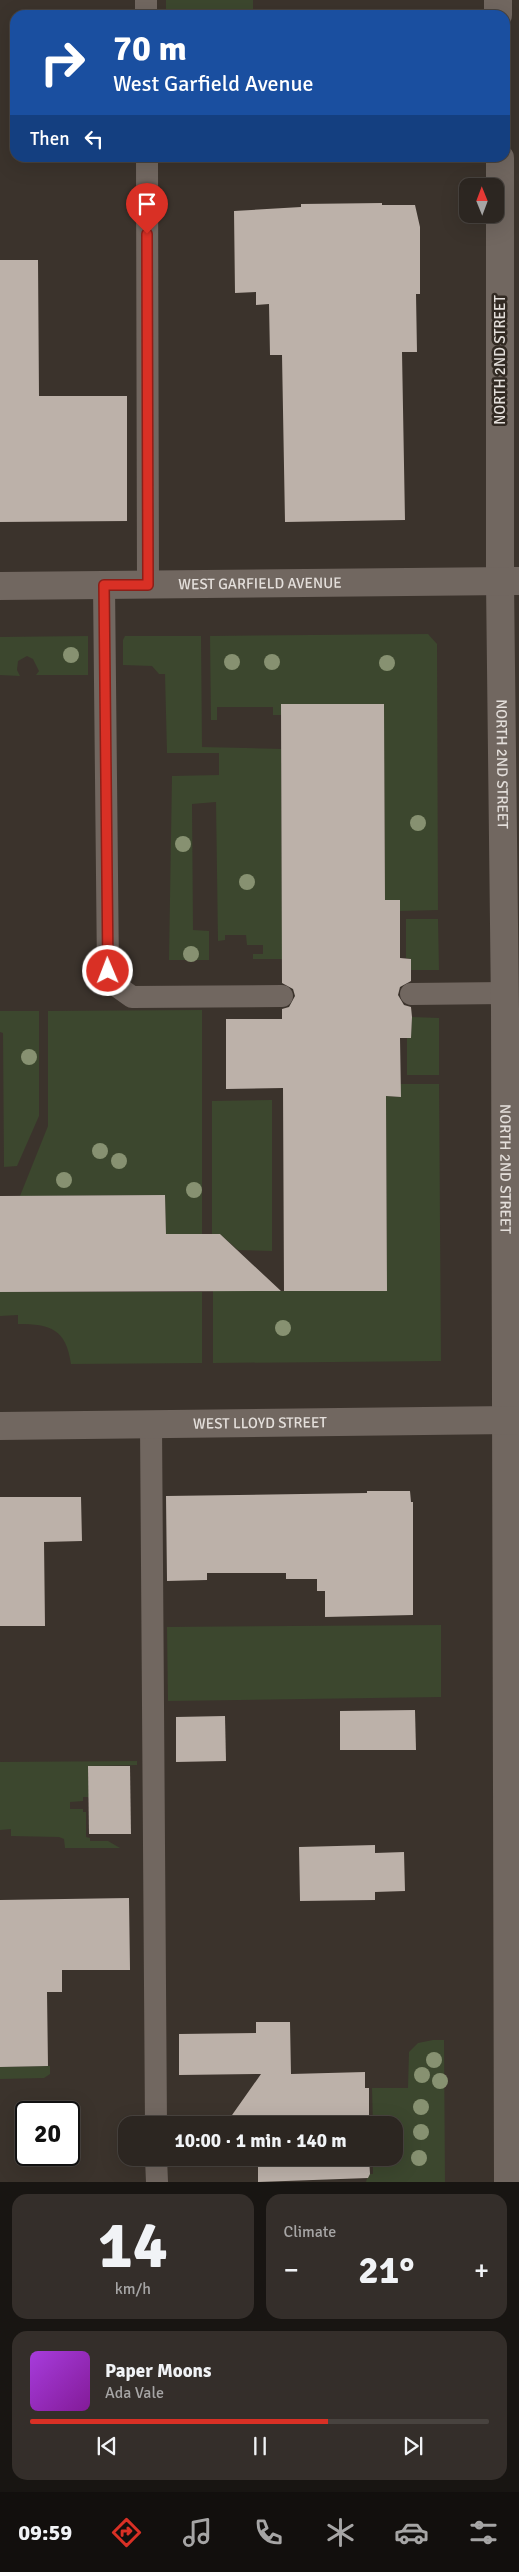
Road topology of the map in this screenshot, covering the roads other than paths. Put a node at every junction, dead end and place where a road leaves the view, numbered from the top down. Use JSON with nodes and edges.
{"nodes":[{"id":1,"x":147,"y":162,"type":"edge"},
{"id":2,"x":500,"y":162,"type":"edge"},
{"id":3,"x":510,"y":582,"type":"edge"},
{"id":4,"x":104,"y":585,"type":"junction"},
{"id":5,"x":148,"y":585,"type":"junction"},
{"id":6,"x":0,"y":586,"type":"edge"},
{"id":7,"x":505,"y":993,"type":"junction"},
{"id":8,"x":411,"y":994,"type":"dead end"},
{"id":9,"x":282,"y":996,"type":"dead end"},
{"id":10,"x":512,"y":1420,"type":"edge"},
{"id":11,"x":151,"y":1425,"type":"junction"},
{"id":12,"x":0,"y":1426,"type":"edge"},
{"id":13,"x":156,"y":2116,"type":"edge"},
{"id":14,"x":156,"y":2166,"type":"edge"},
{"id":15,"x":156,"y":2182,"type":"edge"},
{"id":16,"x":508,"y":2182,"type":"edge"}],
"edges":[{"from":1,"to":5,"type":"lane"},
{"from":2,"to":3,"type":"street","name":"NORTH 2ND STREET"},
{"from":3,"to":5,"type":"street","name":"WEST GARFIELD AVENUE"},
{"from":3,"to":7,"type":"street","name":"NORTH 2ND STREET"},
{"from":4,"to":5,"type":"street","name":"WEST GARFIELD AVENUE"},
{"from":4,"to":6,"type":"street","name":"WEST GARFIELD AVENUE"},
{"from":4,"to":9,"type":"lane"},
{"from":7,"to":8,"type":"lane"},
{"from":7,"to":10,"type":"street","name":"NORTH 2ND STREET"},
{"from":10,"to":11,"type":"street","name":"WEST LLOYD STREET"},
{"from":10,"to":16,"type":"street","name":"NORTH 2ND STREET"},
{"from":11,"to":12,"type":"street","name":"WEST LLOYD STREET"},
{"from":11,"to":13,"type":"lane"},
{"from":14,"to":15,"type":"lane"}]}
